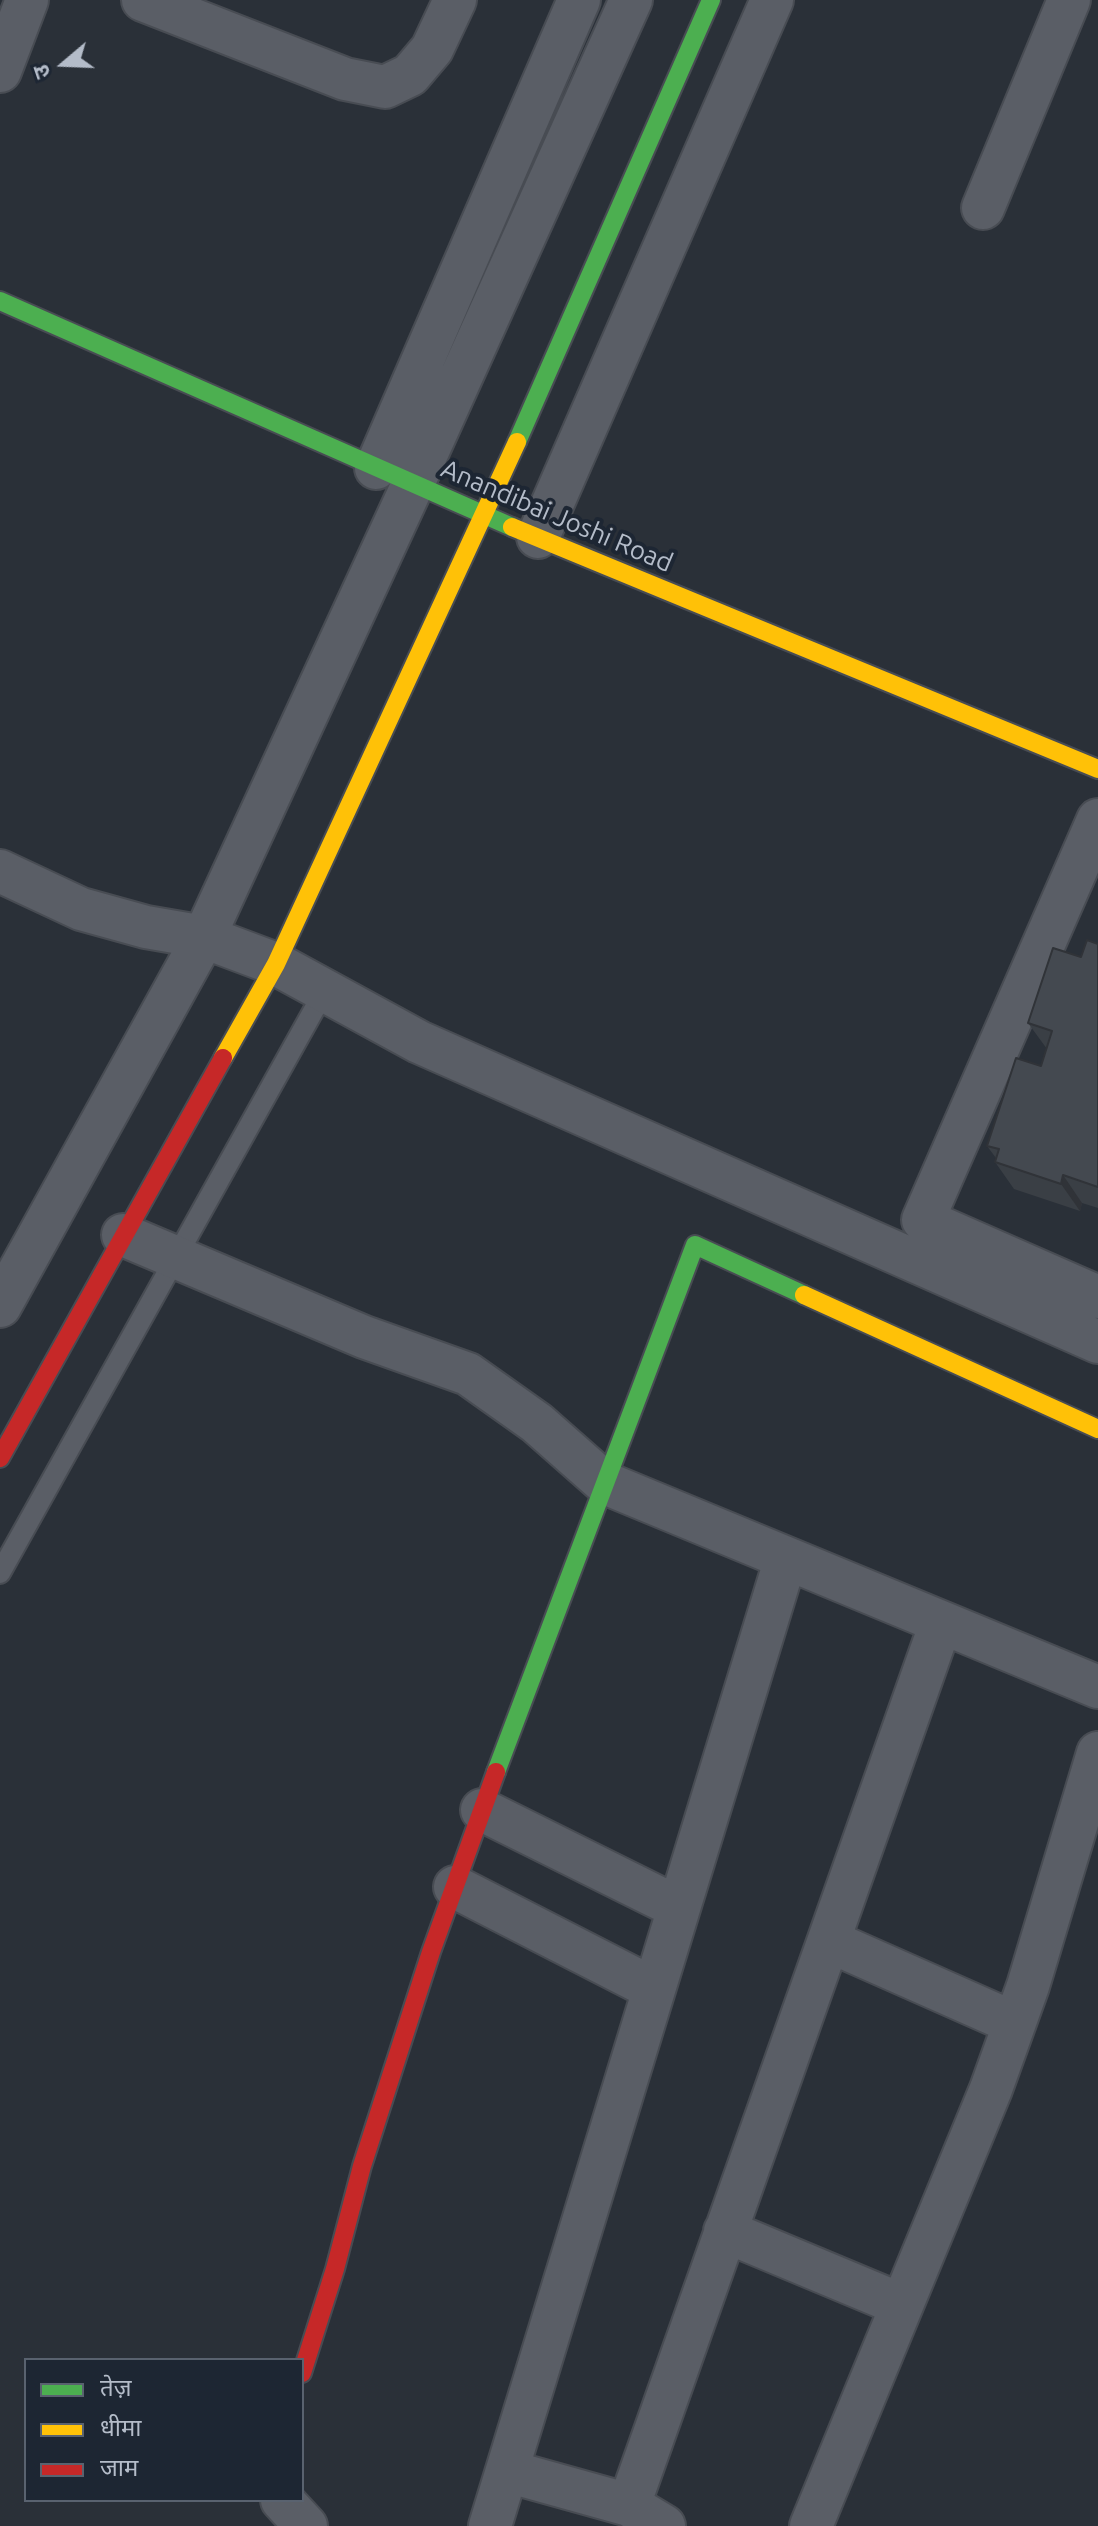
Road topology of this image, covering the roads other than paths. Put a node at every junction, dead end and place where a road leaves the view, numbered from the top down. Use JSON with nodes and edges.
{"nodes":[{"id":1,"x":27,"y":0,"type":"edge"},
{"id":2,"x":143,"y":0,"type":"edge"},
{"id":3,"x":455,"y":0,"type":"edge"},
{"id":4,"x":579,"y":0,"type":"edge"},
{"id":5,"x":631,"y":0,"type":"edge"},
{"id":6,"x":711,"y":0,"type":"edge"},
{"id":7,"x":772,"y":0,"type":"edge"},
{"id":8,"x":1069,"y":0,"type":"edge"},
{"id":9,"x":0,"y":71,"type":"edge"},
{"id":10,"x":983,"y":208,"type":"dead end"},
{"id":11,"x":0,"y":301,"type":"edge"},
{"id":12,"x":376,"y":468,"type":"junction"},
{"id":13,"x":413,"y":484,"type":"junction"},
{"id":14,"x":485,"y":516,"type":"junction"},
{"id":15,"x":538,"y":537,"type":"junction"},
{"id":16,"x":1098,"y":769,"type":"edge"},
{"id":17,"x":1098,"y":820,"type":"edge"},
{"id":18,"x":0,"y":871,"type":"edge"},
{"id":19,"x":1085,"y":882,"type":"edge"},
{"id":20,"x":204,"y":937,"type":"junction"},
{"id":21,"x":276,"y":964,"type":"junction"},
{"id":22,"x":325,"y":990,"type":"junction"},
{"id":23,"x":123,"y":1235,"type":"junction"},
{"id":24,"x":176,"y":1257,"type":"junction"},
{"id":25,"x":1098,"y":1297,"type":"edge"},
{"id":26,"x":0,"y":1306,"type":"edge"},
{"id":27,"x":1098,"y":1342,"type":"edge"},
{"id":28,"x":1098,"y":1429,"type":"edge"},
{"id":29,"x":0,"y":1458,"type":"edge"},
{"id":30,"x":605,"y":1483,"type":"junction"},
{"id":31,"x":786,"y":1558,"type":"junction"},
{"id":32,"x":0,"y":1573,"type":"edge"},
{"id":33,"x":941,"y":1623,"type":"junction"},
{"id":34,"x":1098,"y":1687,"type":"edge"},
{"id":35,"x":1098,"y":1753,"type":"edge"},
{"id":36,"x":482,"y":1810,"type":"junction"},
{"id":37,"x":455,"y":1887,"type":"junction"},
{"id":38,"x":679,"y":1908,"type":"junction"},
{"id":39,"x":829,"y":1941,"type":"junction"},
{"id":40,"x":654,"y":1989,"type":"junction"},
{"id":41,"x":1014,"y":2023,"type":"junction"},
{"id":42,"x":725,"y":2231,"type":"junction"},
{"id":43,"x":902,"y":2305,"type":"junction"},
{"id":44,"x":304,"y":2367,"type":"edge"},
{"id":45,"x":507,"y":2471,"type":"junction"},
{"id":46,"x":284,"y":2502,"type":"edge"},
{"id":47,"x":629,"y":2505,"type":"junction"},
{"id":48,"x":306,"y":2526,"type":"edge"},
{"id":49,"x":490,"y":2526,"type":"edge"},
{"id":50,"x":664,"y":2526,"type":"edge"},
{"id":51,"x":811,"y":2526,"type":"edge"}],
"edges":[{"from":1,"to":9,"type":"street"},
{"from":2,"to":3,"type":"street"},
{"from":4,"to":12,"type":"street"},
{"from":5,"to":13,"type":"street"},
{"from":6,"to":14,"type":"street"},
{"from":7,"to":15,"type":"street"},
{"from":8,"to":10,"type":"street"},
{"from":11,"to":12,"type":"street","name":"Anandibai Joshi Road"},
{"from":12,"to":13,"type":"street","name":"Anandibai Joshi Road"},
{"from":13,"to":14,"type":"street","name":"Anandibai Joshi Road"},
{"from":13,"to":20,"type":"street"},
{"from":14,"to":15,"type":"street","name":"Anandibai Joshi Road"},
{"from":14,"to":21,"type":"street"},
{"from":15,"to":16,"type":"street","name":"Anandibai Joshi Road"},
{"from":17,"to":19,"type":"street"},
{"from":18,"to":20,"type":"street"},
{"from":19,"to":25,"type":"street"},
{"from":20,"to":21,"type":"street"},
{"from":20,"to":26,"type":"street"},
{"from":21,"to":22,"type":"street"},
{"from":21,"to":23,"type":"street"},
{"from":22,"to":24,"type":"lane"},
{"from":22,"to":27,"type":"street"},
{"from":23,"to":24,"type":"street"},
{"from":23,"to":29,"type":"street"},
{"from":24,"to":30,"type":"street"},
{"from":24,"to":32,"type":"lane"},
{"from":28,"to":30,"type":"street"},
{"from":30,"to":31,"type":"street"},
{"from":30,"to":36,"type":"street"},
{"from":31,"to":33,"type":"street"},
{"from":31,"to":38,"type":"street"},
{"from":33,"to":34,"type":"street"},
{"from":33,"to":39,"type":"street"},
{"from":35,"to":41,"type":"street"},
{"from":36,"to":37,"type":"street"},
{"from":36,"to":38,"type":"street"},
{"from":37,"to":40,"type":"street"},
{"from":37,"to":44,"type":"street"},
{"from":38,"to":40,"type":"street"},
{"from":39,"to":41,"type":"street"},
{"from":39,"to":42,"type":"street"},
{"from":40,"to":45,"type":"street"},
{"from":41,"to":43,"type":"street"},
{"from":42,"to":43,"type":"street"},
{"from":42,"to":47,"type":"street"},
{"from":43,"to":51,"type":"street"},
{"from":45,"to":47,"type":"street"},
{"from":45,"to":49,"type":"street"},
{"from":46,"to":48,"type":"street"},
{"from":47,"to":50,"type":"street"}]}
